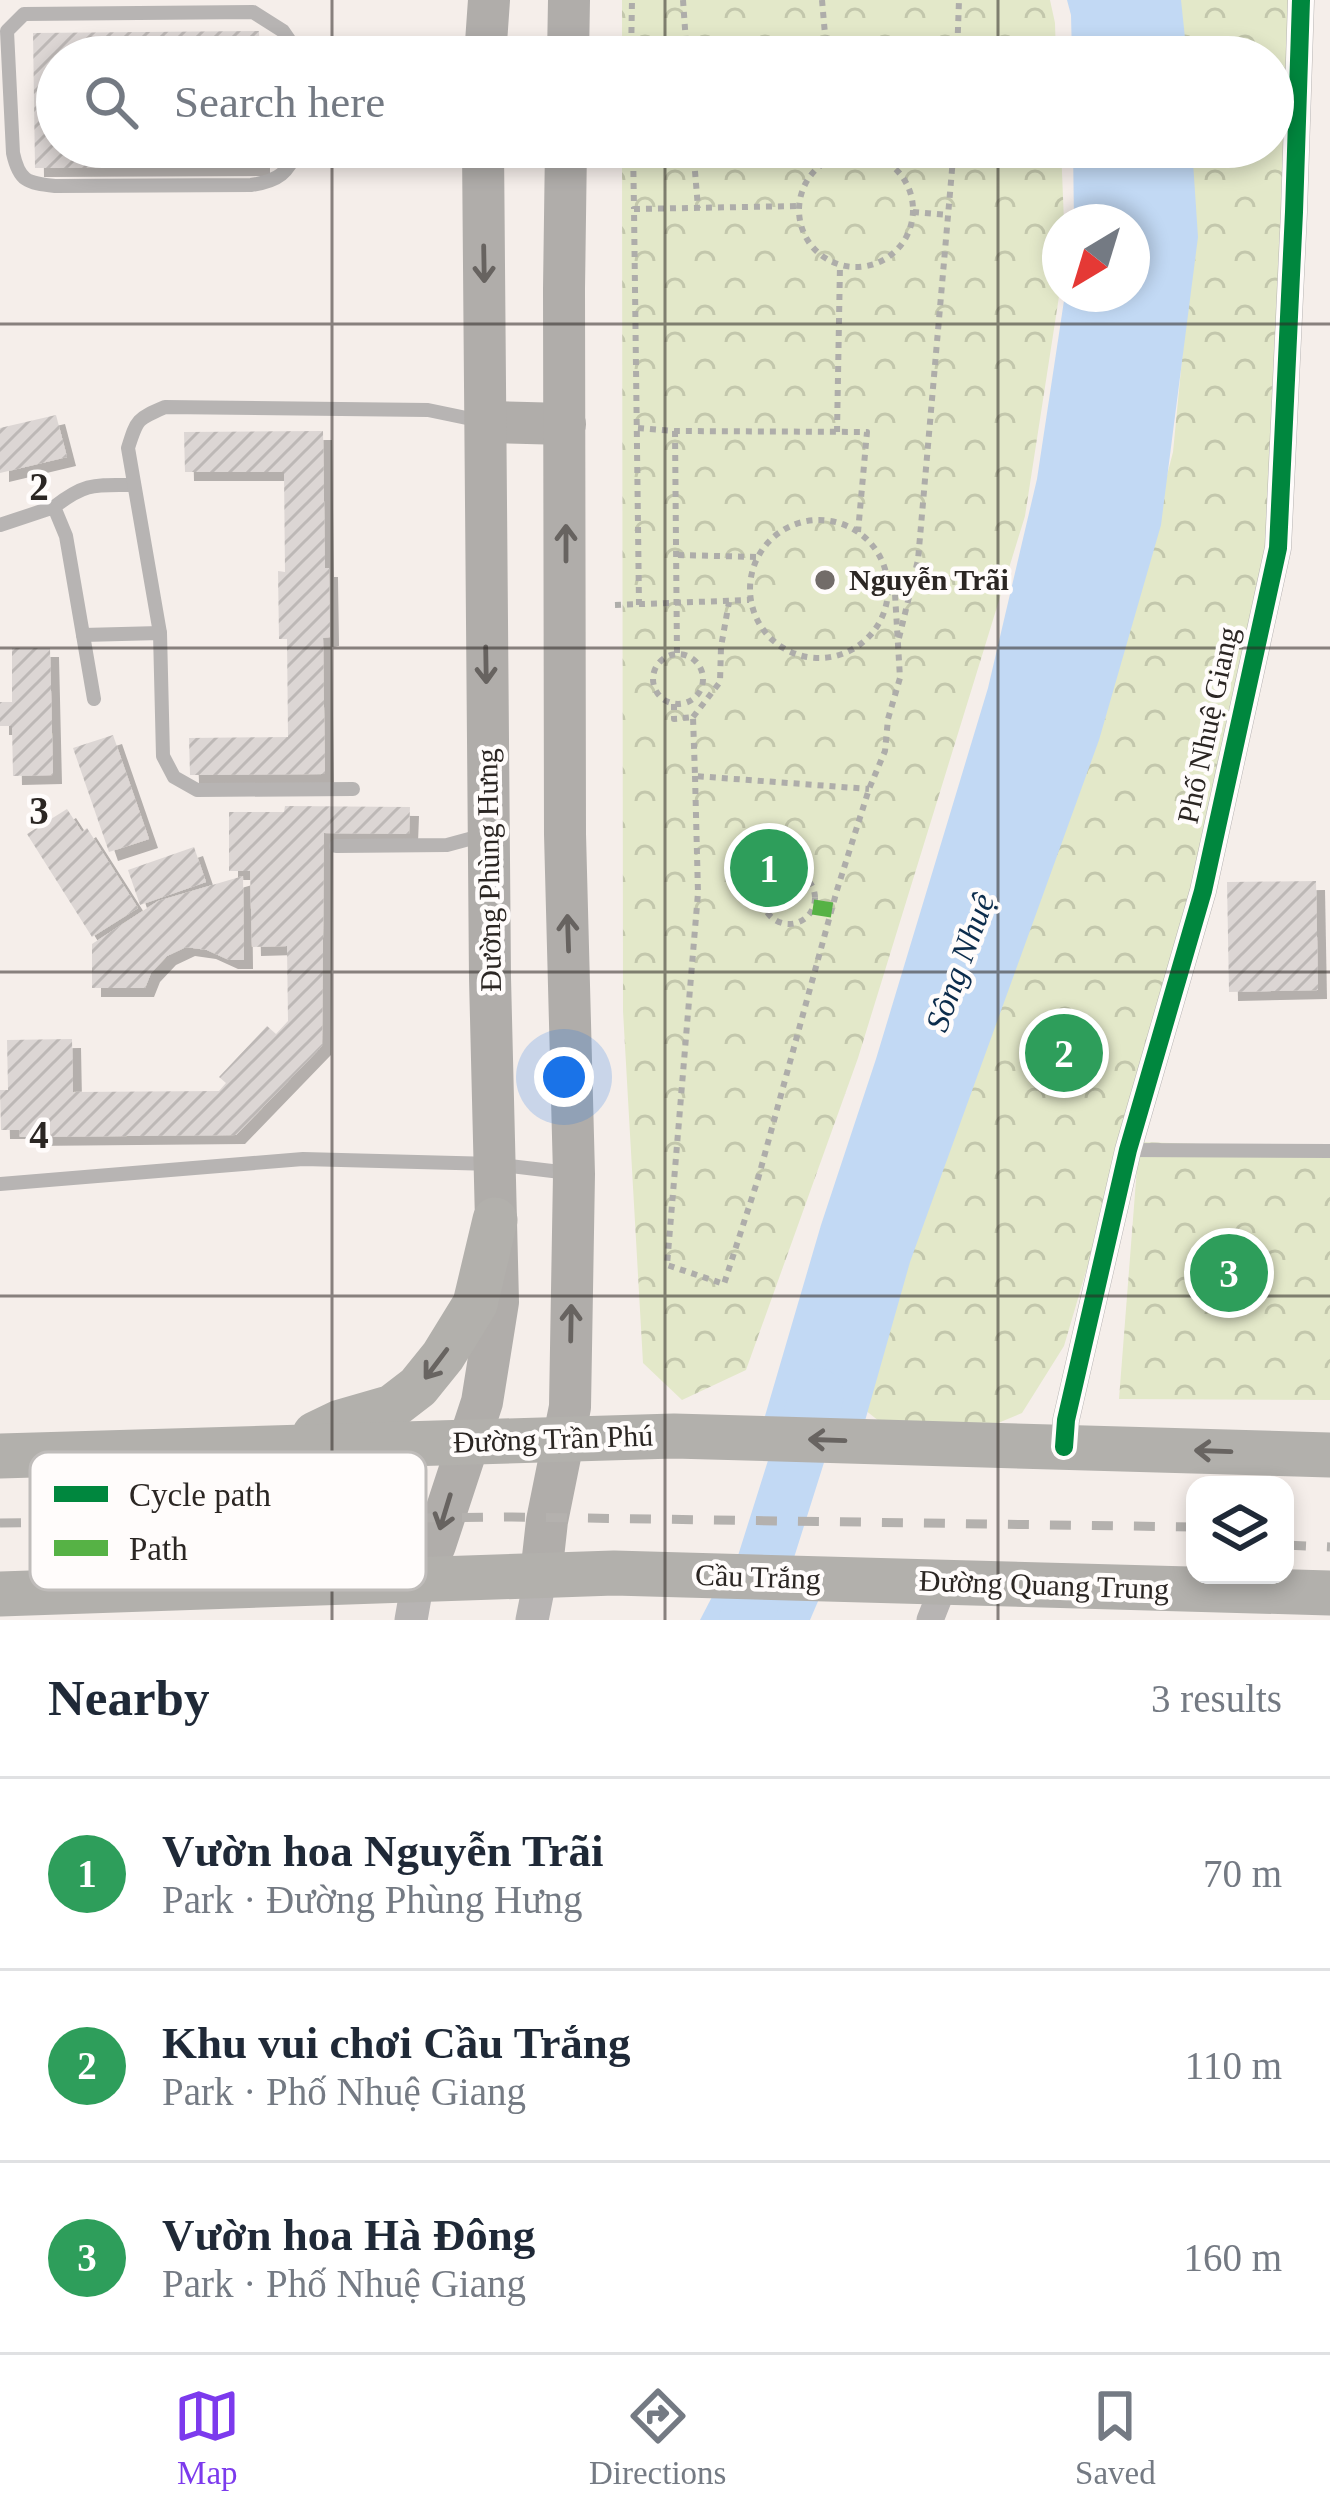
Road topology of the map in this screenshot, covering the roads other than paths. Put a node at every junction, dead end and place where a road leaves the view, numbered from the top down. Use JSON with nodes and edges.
{"nodes":[{"id":1,"x":489,"y":0,"type":"edge"},
{"id":2,"x":569,"y":0,"type":"edge"},
{"id":3,"x":1300,"y":0,"type":"edge"},
{"id":4,"x":286,"y":36,"type":"edge"},
{"id":5,"x":486,"y":36,"type":"edge"},
{"id":6,"x":568,"y":36,"type":"edge"},
{"id":7,"x":289,"y":168,"type":"edge"},
{"id":8,"x":483,"y":168,"type":"edge"},
{"id":9,"x":566,"y":168,"type":"edge"},
{"id":10,"x":486,"y":422,"type":"junction"},
{"id":11,"x":565,"y":424,"type":"junction"},
{"id":12,"x":134,"y":485,"type":"junction"},
{"id":13,"x":54,"y":507,"type":"junction"},
{"id":14,"x":0,"y":525,"type":"edge"},
{"id":15,"x":160,"y":633,"type":"junction"},
{"id":16,"x":83,"y":634,"type":"junction"},
{"id":17,"x":94,"y":699,"type":"dead end"},
{"id":18,"x":353,"y":789,"type":"dead end"},
{"id":19,"x":489,"y":834,"type":"junction"},
{"id":20,"x":336,"y":846,"type":"dead end"},
{"id":21,"x":1128,"y":1150,"type":"junction"},
{"id":22,"x":1330,"y":1151,"type":"edge"},
{"id":23,"x":494,"y":1164,"type":"junction"},
{"id":24,"x":574,"y":1174,"type":"junction"},
{"id":25,"x":0,"y":1184,"type":"edge"},
{"id":26,"x":495,"y":1220,"type":"junction"},
{"id":27,"x":564,"y":1439,"type":"junction"},
{"id":28,"x":467,"y":1442,"type":"junction"},
{"id":29,"x":286,"y":1447,"type":"junction"},
{"id":30,"x":1064,"y":1447,"type":"junction"},
{"id":31,"x":127,"y":1452,"type":"edge"},
{"id":32,"x":30,"y":1455,"type":"edge"},
{"id":33,"x":1330,"y":1455,"type":"edge"},
{"id":34,"x":0,"y":1456,"type":"edge"},
{"id":35,"x":426,"y":1569,"type":"edge"},
{"id":36,"x":541,"y":1575,"type":"junction"},
{"id":37,"x":1330,"y":1593,"type":"edge"},
{"id":38,"x":0,"y":1594,"type":"edge"},
{"id":39,"x":925,"y":1594,"type":"edge"},
{"id":40,"x":414,"y":1600,"type":"edge"},
{"id":41,"x":1065,"y":1603,"type":"edge"},
{"id":42,"x":532,"y":1620,"type":"edge"}],
"edges":[{"from":1,"to":5,"type":"main road"},
{"from":2,"to":6,"type":"main road"},
{"from":3,"to":21,"type":"street","name":"Phố Nhuệ Giang"},
{"from":4,"to":7,"type":"lane"},
{"from":8,"to":10,"type":"main road","name":"Đường Phùng Hưng","one_way":true},
{"from":9,"to":11,"type":"main road"},
{"from":10,"to":11,"type":"main road"},
{"from":10,"to":12,"type":"lane"},
{"from":10,"to":19,"type":"main road","name":"Đường Phùng Hưng","one_way":true},
{"from":24,"to":11,"type":"main road","one_way":true},
{"from":12,"to":13,"type":"lane"},
{"from":12,"to":15,"type":"lane"},
{"from":13,"to":14,"type":"lane"},
{"from":13,"to":16,"type":"lane"},
{"from":15,"to":16,"type":"lane"},
{"from":15,"to":18,"type":"lane"},
{"from":16,"to":17,"type":"lane"},
{"from":19,"to":20,"type":"lane"},
{"from":19,"to":23,"type":"main road","name":"Đường Phùng Hưng"},
{"from":21,"to":22,"type":"lane"},
{"from":21,"to":30,"type":"street","name":"Phố Nhuệ Giang"},
{"from":23,"to":24,"type":"lane"},
{"from":23,"to":25,"type":"lane"},
{"from":23,"to":26,"type":"main road","name":"Đường Phùng Hưng"},
{"from":27,"to":24,"type":"main road","one_way":true},
{"from":26,"to":28,"type":"main road","name":"Đường Phùng Hưng"},
{"from":26,"to":29,"type":"highway","one_way":true},
{"from":27,"to":28,"type":"highway","name":"Đường Trần Phú"},
{"from":30,"to":27,"type":"highway","name":"Đường Trần Phú","one_way":true},
{"from":27,"to":36,"type":"main road"},
{"from":28,"to":29,"type":"highway","name":"Đường Trần Phú"},
{"from":28,"to":35,"type":"main road","name":"Đường Phùng Hưng","one_way":true},
{"from":29,"to":31,"type":"highway","name":"Đường Trần Phú"},
{"from":33,"to":30,"type":"highway","one_way":true},
{"from":32,"to":34,"type":"highway","name":"Đường Trần Phú"},
{"from":36,"to":39,"type":"highway","name":"Cầu Trắng"},
{"from":36,"to":40,"type":"highway"},
{"from":36,"to":42,"type":"street"},
{"from":37,"to":41,"type":"highway","name":"Đường Quang Trung"},
{"from":38,"to":40,"type":"highway"},
{"from":39,"to":41,"type":"highway","name":"Đường Quang Trung"}]}
